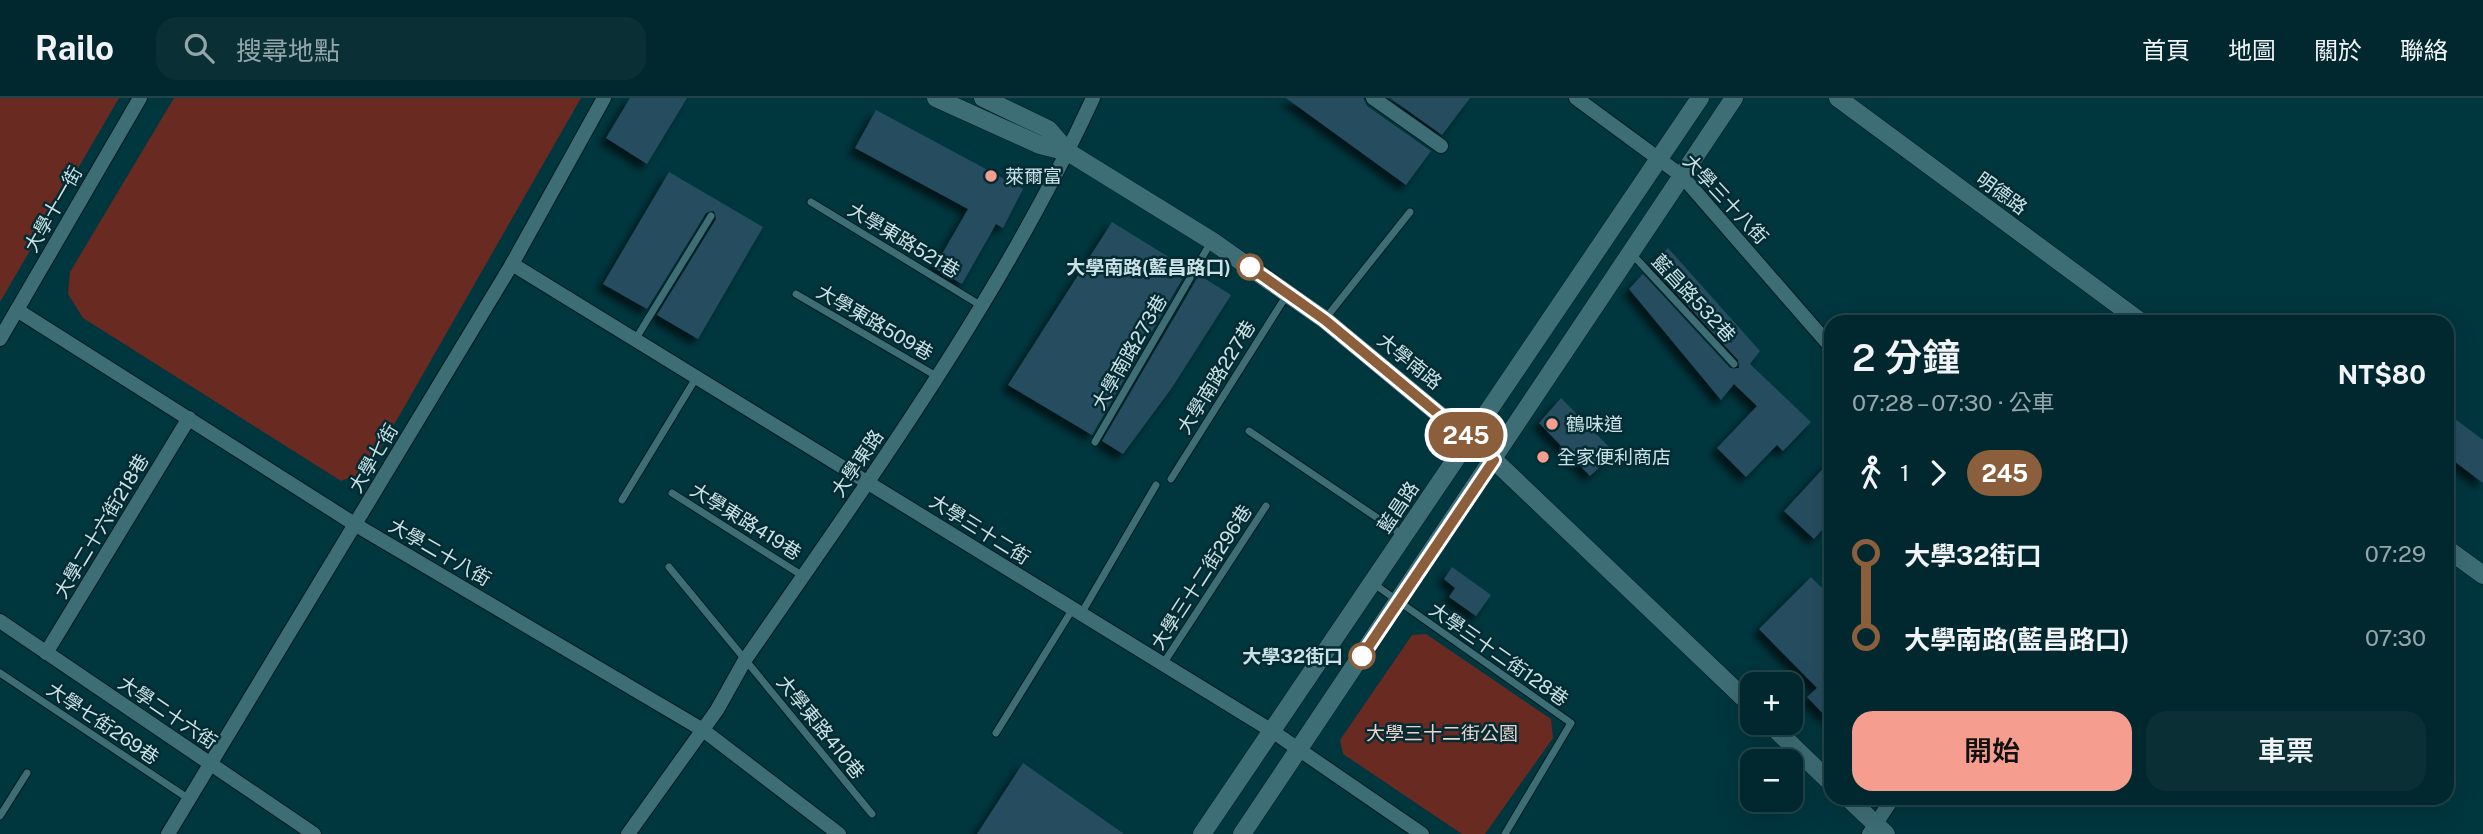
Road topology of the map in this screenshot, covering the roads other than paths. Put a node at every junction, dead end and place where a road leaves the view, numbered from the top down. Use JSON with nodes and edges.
{"nodes":[{"id":1,"x":140,"y":98,"type":"edge"},
{"id":2,"x":604,"y":98,"type":"edge"},
{"id":3,"x":936,"y":98,"type":"edge"},
{"id":4,"x":983,"y":98,"type":"edge"},
{"id":5,"x":1093,"y":98,"type":"edge"},
{"id":6,"x":1373,"y":98,"type":"edge"},
{"id":7,"x":1576,"y":98,"type":"edge"},
{"id":8,"x":1700,"y":98,"type":"edge"},
{"id":9,"x":1734,"y":98,"type":"edge"},
{"id":10,"x":1838,"y":98,"type":"edge"},
{"id":11,"x":1441,"y":146,"type":"dead end"},
{"id":12,"x":1068,"y":152,"type":"junction"},
{"id":13,"x":1659,"y":157,"type":"junction"},
{"id":14,"x":1682,"y":176,"type":"junction"},
{"id":15,"x":811,"y":202,"type":"dead end"},
{"id":16,"x":1410,"y":212,"type":"dead end"},
{"id":17,"x":711,"y":216,"type":"dead end"},
{"id":18,"x":1212,"y":241,"type":"junction"},
{"id":19,"x":1631,"y":253,"type":"junction"},
{"id":20,"x":512,"y":264,"type":"junction"},
{"id":21,"x":1288,"y":293,"type":"junction"},
{"id":22,"x":796,"y":295,"type":"dead end"},
{"id":23,"x":980,"y":305,"type":"junction"},
{"id":24,"x":17,"y":310,"type":"junction"},
{"id":25,"x":2132,"y":315,"type":"edge"},
{"id":26,"x":1325,"y":320,"type":"junction"},
{"id":27,"x":0,"y":339,"type":"edge"},
{"id":28,"x":1824,"y":339,"type":"edge"},
{"id":29,"x":635,"y":340,"type":"junction"},
{"id":30,"x":1734,"y":364,"type":"dead end"},
{"id":31,"x":938,"y":376,"type":"junction"},
{"id":32,"x":696,"y":377,"type":"junction"},
{"id":33,"x":189,"y":418,"type":"junction"},
{"id":34,"x":1249,"y":431,"type":"dead end"},
{"id":35,"x":1470,"y":439,"type":"junction"},
{"id":36,"x":1095,"y":442,"type":"dead end"},
{"id":37,"x":1494,"y":460,"type":"junction"},
{"id":38,"x":1171,"y":479,"type":"dead end"},
{"id":39,"x":868,"y":482,"type":"junction"},
{"id":40,"x":1156,"y":485,"type":"dead end"},
{"id":41,"x":672,"y":493,"type":"dead end"},
{"id":42,"x":622,"y":500,"type":"dead end"},
{"id":43,"x":1266,"y":506,"type":"dead end"},
{"id":44,"x":356,"y":525,"type":"junction"},
{"id":45,"x":1404,"y":536,"type":"junction"},
{"id":46,"x":2454,"y":554,"type":"edge"},
{"id":47,"x":669,"y":567,"type":"dead end"},
{"id":48,"x":2483,"y":575,"type":"edge"},
{"id":49,"x":803,"y":576,"type":"junction"},
{"id":50,"x":1372,"y":583,"type":"junction"},
{"id":51,"x":1398,"y":603,"type":"junction"},
{"id":52,"x":1076,"y":612,"type":"junction"},
{"id":53,"x":0,"y":621,"type":"edge"},
{"id":54,"x":46,"y":653,"type":"junction"},
{"id":55,"x":745,"y":660,"type":"junction"},
{"id":56,"x":1163,"y":665,"type":"junction"},
{"id":57,"x":0,"y":673,"type":"edge"},
{"id":58,"x":1740,"y":695,"type":"edge"},
{"id":59,"x":703,"y":730,"type":"junction"},
{"id":60,"x":1272,"y":731,"type":"junction"},
{"id":61,"x":996,"y":733,"type":"dead end"},
{"id":62,"x":1781,"y":735,"type":"edge"},
{"id":63,"x":1299,"y":749,"type":"junction"},
{"id":64,"x":210,"y":763,"type":"junction"},
{"id":65,"x":27,"y":773,"type":"dead end"},
{"id":66,"x":1824,"y":776,"type":"edge"},
{"id":67,"x":189,"y":799,"type":"junction"},
{"id":68,"x":1854,"y":805,"type":"edge"},
{"id":69,"x":1890,"y":805,"type":"edge"},
{"id":70,"x":872,"y":814,"type":"dead end"},
{"id":71,"x":0,"y":816,"type":"edge"},
{"id":72,"x":1877,"y":831,"type":"edge"},
{"id":73,"x":168,"y":834,"type":"edge"},
{"id":74,"x":314,"y":834,"type":"edge"},
{"id":75,"x":628,"y":834,"type":"edge"},
{"id":76,"x":839,"y":834,"type":"edge"},
{"id":77,"x":1202,"y":834,"type":"edge"},
{"id":78,"x":1242,"y":834,"type":"edge"},
{"id":79,"x":1422,"y":834,"type":"edge"},
{"id":80,"x":1505,"y":834,"type":"edge"}],
"edges":[{"from":1,"to":24,"type":"street","name":"大學十一街"},
{"from":2,"to":20,"type":"street","name":"大學七街"},
{"from":3,"to":12,"type":"street","name":"大學南路"},
{"from":4,"to":12,"type":"street","name":"大學南路"},
{"from":5,"to":12,"type":"street","name":"大學東路"},
{"from":6,"to":11,"type":"street"},
{"from":7,"to":13,"type":"street","name":"大學三十八街"},
{"from":8,"to":13,"type":"street","name":"藍昌路"},
{"from":9,"to":14,"type":"street"},
{"from":10,"to":25,"type":"street","name":"明德路"},
{"from":12,"to":18,"type":"street","name":"大學南路"},
{"from":12,"to":23,"type":"street","name":"大學東路"},
{"from":13,"to":14,"type":"street","name":"大學三十八街"},
{"from":13,"to":35,"type":"street","name":"藍昌路"},
{"from":14,"to":19,"type":"street"},
{"from":14,"to":28,"type":"street","name":"大學三十八街"},
{"from":15,"to":23,"type":"lane","name":"大學東路521巷"},
{"from":16,"to":26,"type":"lane"},
{"from":17,"to":29,"type":"lane"},
{"from":18,"to":21,"type":"street","name":"大學南路"},
{"from":18,"to":36,"type":"lane","name":"大學南路273巷"},
{"from":19,"to":30,"type":"lane","name":"藍昌路532巷"},
{"from":19,"to":37,"type":"street"},
{"from":20,"to":29,"type":"street","name":"大學三十二街"},
{"from":20,"to":44,"type":"street","name":"大學七街"},
{"from":21,"to":26,"type":"street","name":"大學南路"},
{"from":21,"to":38,"type":"lane","name":"大學南路227巷"},
{"from":22,"to":31,"type":"lane","name":"大學東路509巷"},
{"from":23,"to":31,"type":"street","name":"大學東路"},
{"from":24,"to":27,"type":"street","name":"大學十一街"},
{"from":24,"to":33,"type":"street","name":"大學二十八街"},
{"from":26,"to":35,"type":"street","name":"大學南路"},
{"from":29,"to":32,"type":"street","name":"大學三十二街"},
{"from":31,"to":39,"type":"street","name":"大學東路"},
{"from":32,"to":39,"type":"street","name":"大學三十二街"},
{"from":32,"to":42,"type":"lane"},
{"from":33,"to":44,"type":"street","name":"大學二十八街"},
{"from":33,"to":54,"type":"street","name":"大學二十六街218巷"},
{"from":34,"to":45,"type":"lane"},
{"from":35,"to":37,"type":"street","name":"大學南路"},
{"from":35,"to":45,"type":"street","name":"藍昌路"},
{"from":37,"to":51,"type":"street"},
{"from":37,"to":58,"type":"street","name":"大學南路"},
{"from":39,"to":49,"type":"street","name":"大學東路"},
{"from":39,"to":52,"type":"street","name":"大學三十二街"},
{"from":40,"to":52,"type":"lane"},
{"from":41,"to":49,"type":"lane","name":"大學東路419巷"},
{"from":43,"to":56,"type":"lane","name":"大學三十二街296巷"},
{"from":44,"to":59,"type":"street","name":"大學二十八街"},
{"from":44,"to":64,"type":"street","name":"大學七街"},
{"from":45,"to":50,"type":"street","name":"藍昌路"},
{"from":46,"to":48,"type":"street"},
{"from":47,"to":55,"type":"lane","name":"大學東路410巷"},
{"from":49,"to":55,"type":"street","name":"大學東路"},
{"from":50,"to":51,"type":"lane","name":"大學三十二街128巷"},
{"from":50,"to":60,"type":"street","name":"藍昌路"},
{"from":51,"to":63,"type":"street"},
{"from":51,"to":80,"type":"lane","name":"大學三十二街128巷"},
{"from":52,"to":56,"type":"street","name":"大學三十二街"},
{"from":52,"to":61,"type":"lane"},
{"from":53,"to":54,"type":"street","name":"大學二十六街"},
{"from":54,"to":64,"type":"street","name":"大學二十六街"},
{"from":55,"to":59,"type":"street","name":"大學東路"},
{"from":55,"to":70,"type":"lane","name":"大學東路410巷"},
{"from":56,"to":60,"type":"street","name":"大學三十二街"},
{"from":57,"to":67,"type":"lane","name":"大學七街269巷"},
{"from":59,"to":75,"type":"street","name":"大學東路"},
{"from":59,"to":76,"type":"street","name":"大學二十八街"},
{"from":60,"to":63,"type":"street","name":"大學三十二街"},
{"from":60,"to":77,"type":"street","name":"藍昌路"},
{"from":62,"to":66,"type":"street"},
{"from":63,"to":78,"type":"street"},
{"from":63,"to":79,"type":"street","name":"大學三十二街"},
{"from":64,"to":67,"type":"street","name":"大學七街"},
{"from":64,"to":74,"type":"street","name":"大學二十六街"},
{"from":65,"to":71,"type":"lane"},
{"from":67,"to":73,"type":"street","name":"大學七街"},
{"from":68,"to":72,"type":"street"},
{"from":69,"to":72,"type":"street"}]}
